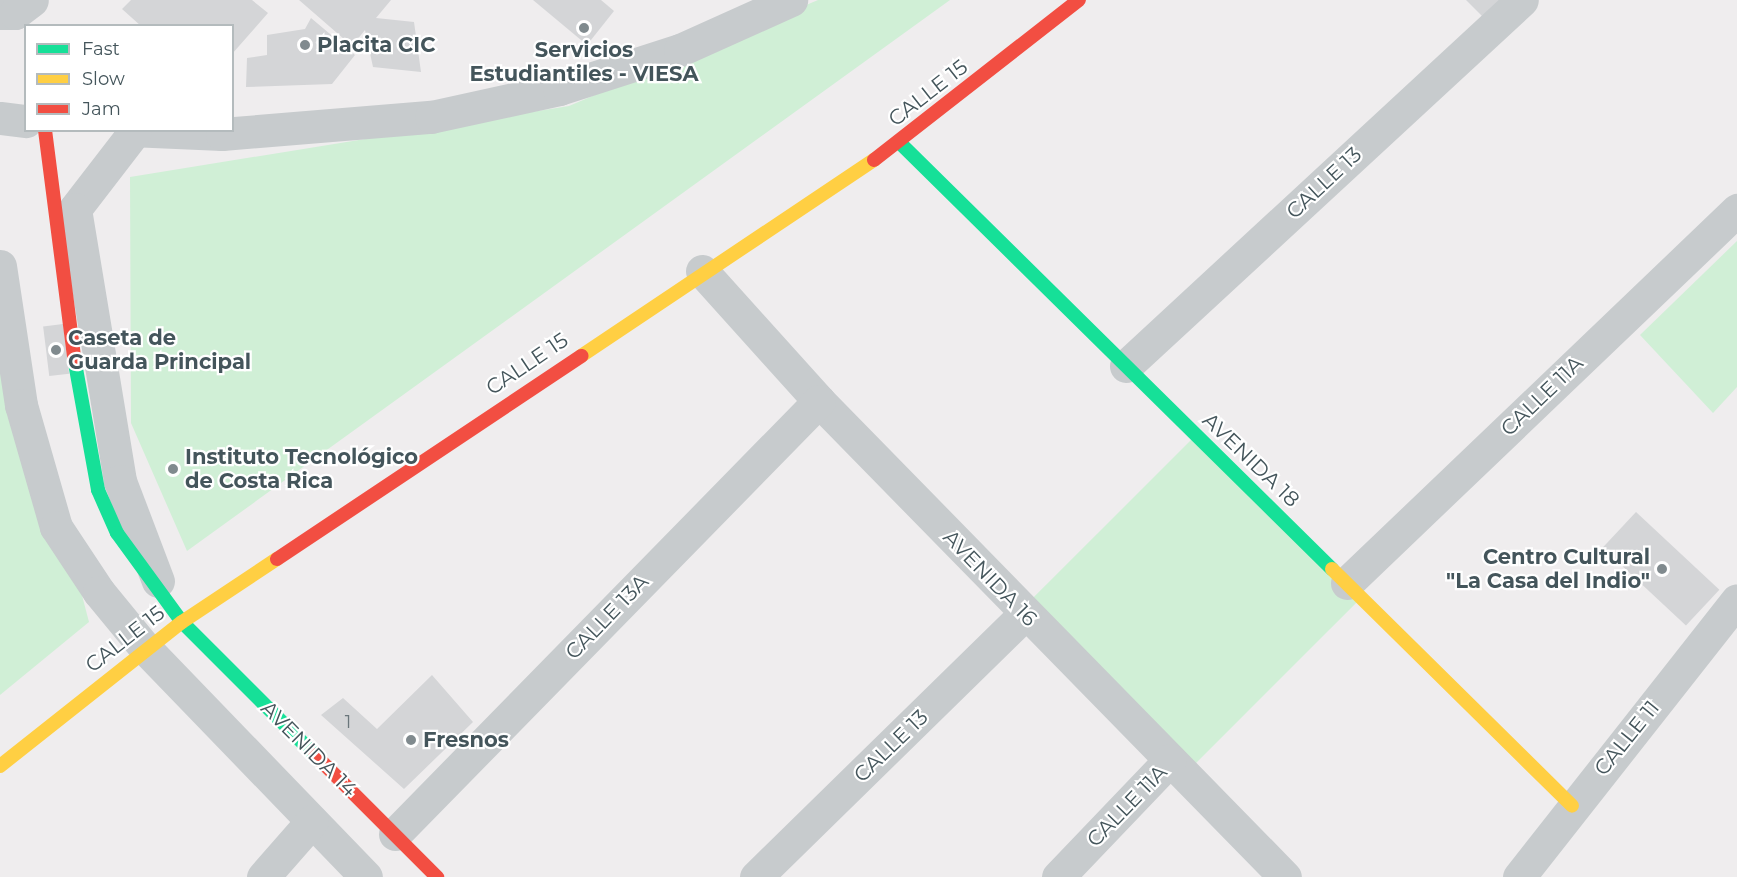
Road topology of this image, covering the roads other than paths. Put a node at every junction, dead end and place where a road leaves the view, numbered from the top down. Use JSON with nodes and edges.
{"nodes":[{"id":1,"x":32,"y":0,"type":"edge"},
{"id":2,"x":791,"y":0,"type":"edge"},
{"id":3,"x":1079,"y":0,"type":"edge"},
{"id":4,"x":1521,"y":0,"type":"edge"},
{"id":5,"x":0,"y":13,"type":"edge"},
{"id":6,"x":0,"y":118,"type":"edge"},
{"id":7,"x":24,"y":121,"type":"edge"},
{"id":8,"x":45,"y":132,"type":"edge"},
{"id":9,"x":134,"y":132,"type":"edge"},
{"id":10,"x":164,"y":132,"type":"edge"},
{"id":11,"x":900,"y":142,"type":"junction"},
{"id":12,"x":1737,"y":210,"type":"edge"},
{"id":13,"x":0,"y":266,"type":"edge"},
{"id":14,"x":702,"y":270,"type":"junction"},
{"id":15,"x":1126,"y":366,"type":"junction"},
{"id":16,"x":819,"y":401,"type":"junction"},
{"id":17,"x":1347,"y":583,"type":"junction"},
{"id":18,"x":162,"y":591,"type":"junction"},
{"id":19,"x":1737,"y":600,"type":"edge"},
{"id":20,"x":1025,"y":614,"type":"junction"},
{"id":21,"x":182,"y":622,"type":"junction"},
{"id":22,"x":145,"y":648,"type":"junction"},
{"id":23,"x":1170,"y":760,"type":"junction"},
{"id":24,"x":0,"y":766,"type":"edge"},
{"id":25,"x":1572,"y":806,"type":"junction"},
{"id":26,"x":312,"y":821,"type":"junction"},
{"id":27,"x":395,"y":834,"type":"junction"},
{"id":28,"x":263,"y":877,"type":"edge"},
{"id":29,"x":366,"y":877,"type":"edge"},
{"id":30,"x":437,"y":877,"type":"edge"},
{"id":31,"x":756,"y":877,"type":"edge"},
{"id":32,"x":1058,"y":877,"type":"edge"},
{"id":33,"x":1285,"y":877,"type":"edge"},
{"id":34,"x":1519,"y":877,"type":"edge"}],
"edges":[{"from":1,"to":5,"type":"street"},
{"from":2,"to":10,"type":"street"},
{"from":3,"to":11,"type":"street","name":"CALLE 15"},
{"from":4,"to":15,"type":"street","name":"CALLE 13"},
{"from":6,"to":7,"type":"street"},
{"from":8,"to":18,"type":"street","name":"AVENIDA 14"},
{"from":9,"to":18,"type":"street"},
{"from":11,"to":14,"type":"street","name":"CALLE 15"},
{"from":11,"to":15,"type":"street","name":"AVENIDA 18"},
{"from":12,"to":17,"type":"street","name":"CALLE 11A"},
{"from":13,"to":22,"type":"street"},
{"from":14,"to":16,"type":"street","name":"AVENIDA 16"},
{"from":14,"to":21,"type":"street","name":"CALLE 15"},
{"from":15,"to":17,"type":"street","name":"AVENIDA 18"},
{"from":16,"to":20,"type":"street","name":"AVENIDA 16"},
{"from":16,"to":27,"type":"street","name":"CALLE 13A"},
{"from":17,"to":25,"type":"street","name":"AVENIDA 18"},
{"from":18,"to":21,"type":"street","name":"AVENIDA 14"},
{"from":19,"to":25,"type":"street","name":"CALLE 11"},
{"from":20,"to":23,"type":"street","name":"AVENIDA 16"},
{"from":20,"to":31,"type":"street","name":"CALLE 13"},
{"from":21,"to":22,"type":"street","name":"CALLE 15"},
{"from":21,"to":27,"type":"street","name":"AVENIDA 14"},
{"from":22,"to":24,"type":"street","name":"CALLE 15"},
{"from":22,"to":26,"type":"street"},
{"from":23,"to":32,"type":"street","name":"CALLE 11A"},
{"from":23,"to":33,"type":"street","name":"AVENIDA 16"},
{"from":25,"to":34,"type":"street","name":"CALLE 11"},
{"from":26,"to":28,"type":"street"},
{"from":26,"to":29,"type":"street"},
{"from":27,"to":30,"type":"street","name":"AVENIDA 14"}]}
